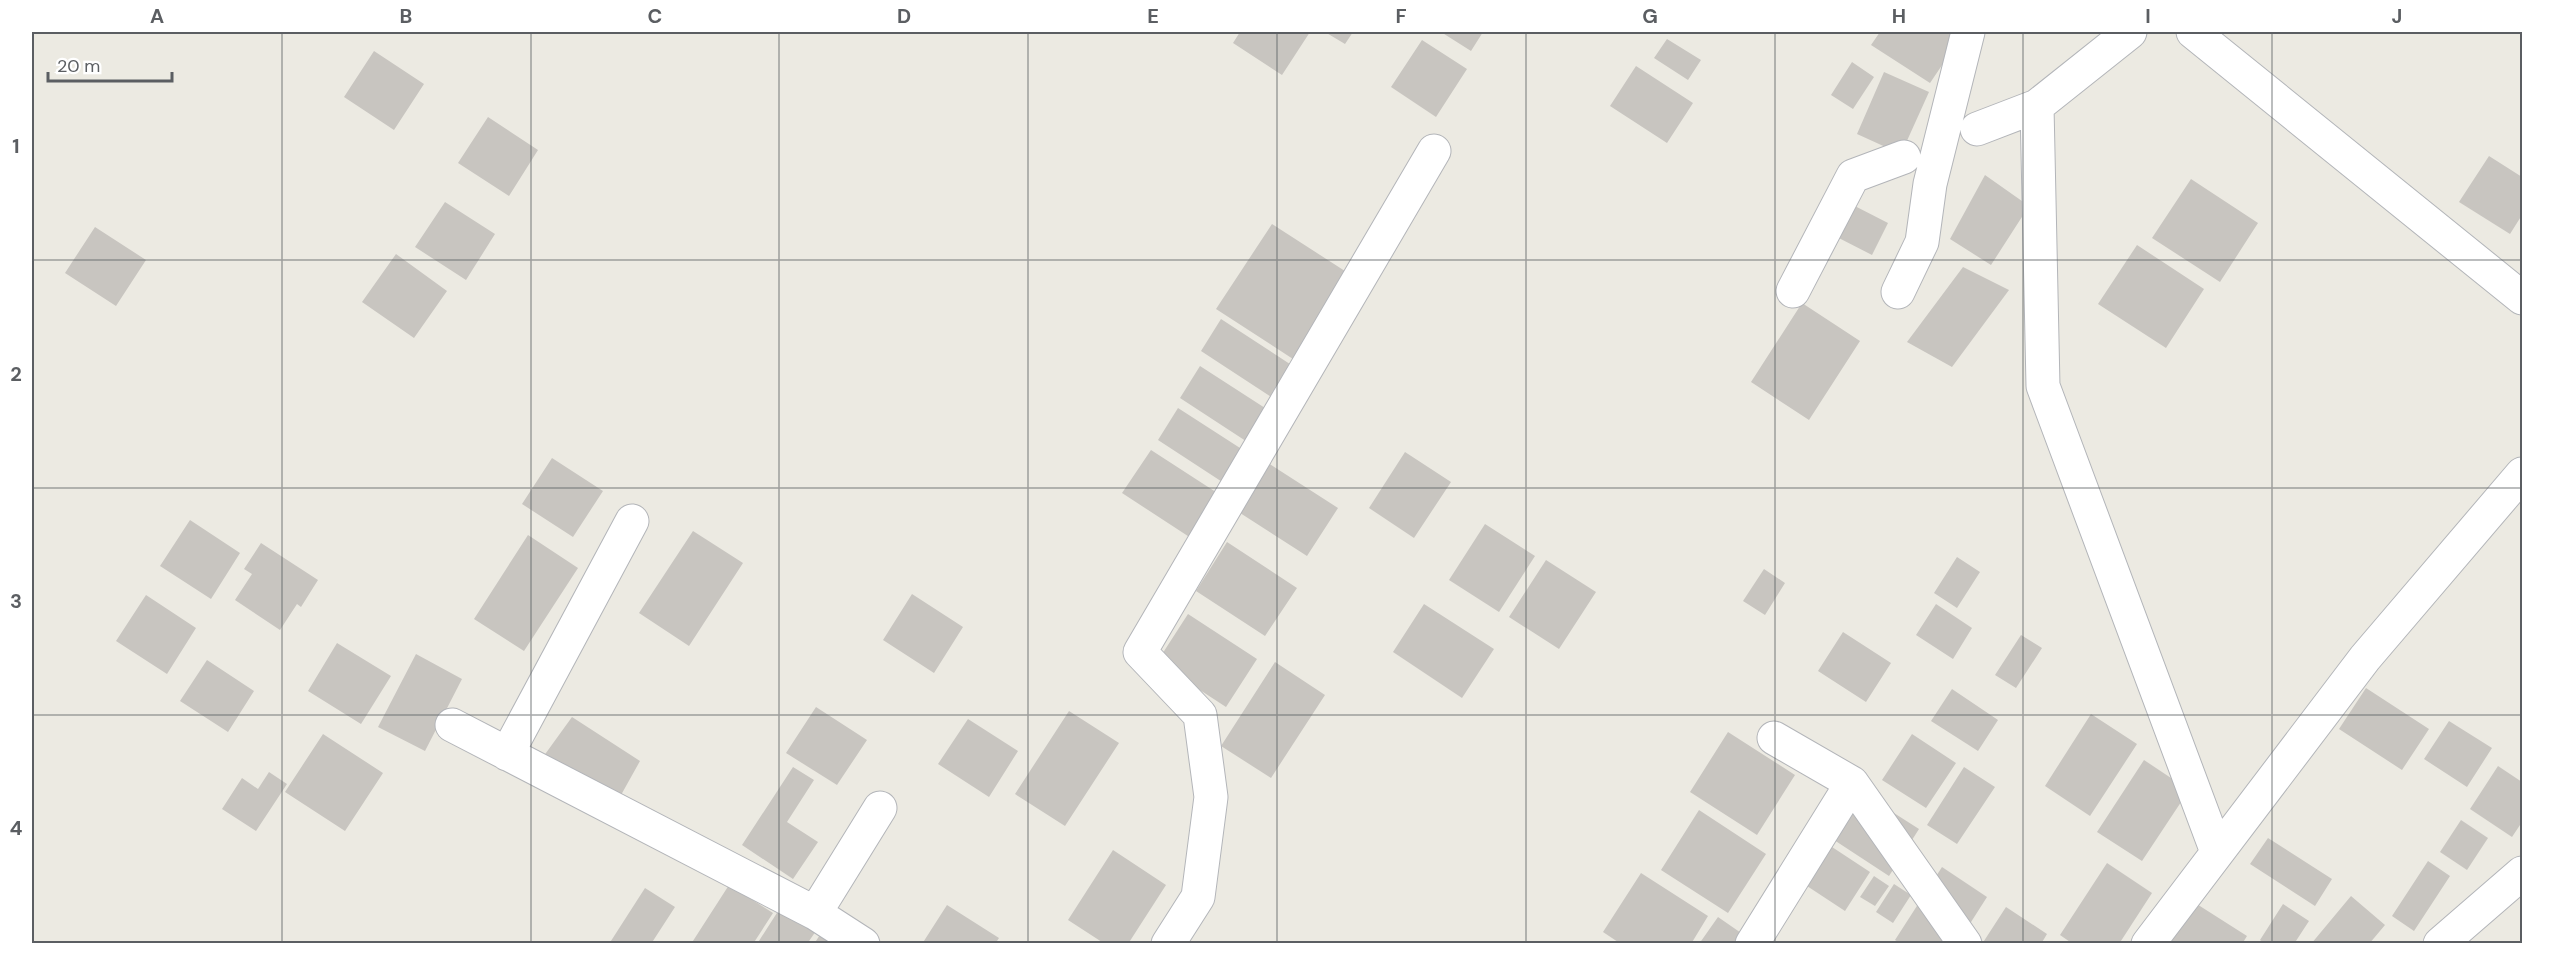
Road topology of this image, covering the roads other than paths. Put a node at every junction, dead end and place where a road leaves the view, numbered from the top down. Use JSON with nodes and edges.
{"nodes":[{"id":1,"x":1968,"y":32,"type":"edge"},
{"id":2,"x":2130,"y":32,"type":"edge"},
{"id":3,"x":2193,"y":32,"type":"edge"},
{"id":4,"x":2037,"y":106,"type":"junction"},
{"id":5,"x":1977,"y":129,"type":"dead end"},
{"id":6,"x":1434,"y":152,"type":"dead end"},
{"id":7,"x":1904,"y":157,"type":"dead end"},
{"id":8,"x":1793,"y":291,"type":"dead end"},
{"id":9,"x":1898,"y":292,"type":"dead end"},
{"id":10,"x":2523,"y":298,"type":"edge"},
{"id":11,"x":2523,"y":474,"type":"edge"},
{"id":12,"x":632,"y":520,"type":"dead end"},
{"id":13,"x":452,"y":725,"type":"dead end"},
{"id":14,"x":1774,"y":738,"type":"dead end"},
{"id":15,"x":507,"y":754,"type":"junction"},
{"id":16,"x":1852,"y":783,"type":"junction"},
{"id":17,"x":880,"y":808,"type":"dead end"},
{"id":18,"x":2217,"y":852,"type":"junction"},
{"id":19,"x":2523,"y":873,"type":"edge"},
{"id":20,"x":816,"y":913,"type":"junction"},
{"id":21,"x":2447,"y":942,"type":"edge"},
{"id":22,"x":863,"y":944,"type":"edge"},
{"id":23,"x":1168,"y":944,"type":"edge"},
{"id":24,"x":1752,"y":944,"type":"edge"},
{"id":25,"x":1965,"y":944,"type":"edge"},
{"id":26,"x":2148,"y":944,"type":"edge"}],
"edges":[{"from":1,"to":9,"type":"street"},
{"from":2,"to":4,"type":"street"},
{"from":3,"to":10,"type":"street"},
{"from":4,"to":5,"type":"street"},
{"from":4,"to":18,"type":"street"},
{"from":6,"to":23,"type":"street"},
{"from":7,"to":8,"type":"street"},
{"from":11,"to":18,"type":"street"},
{"from":12,"to":15,"type":"street"},
{"from":13,"to":15,"type":"street"},
{"from":14,"to":16,"type":"street"},
{"from":15,"to":20,"type":"street"},
{"from":16,"to":24,"type":"street"},
{"from":16,"to":25,"type":"street"},
{"from":17,"to":20,"type":"street"},
{"from":18,"to":26,"type":"street"},
{"from":19,"to":21,"type":"street"},
{"from":20,"to":22,"type":"street"}]}
